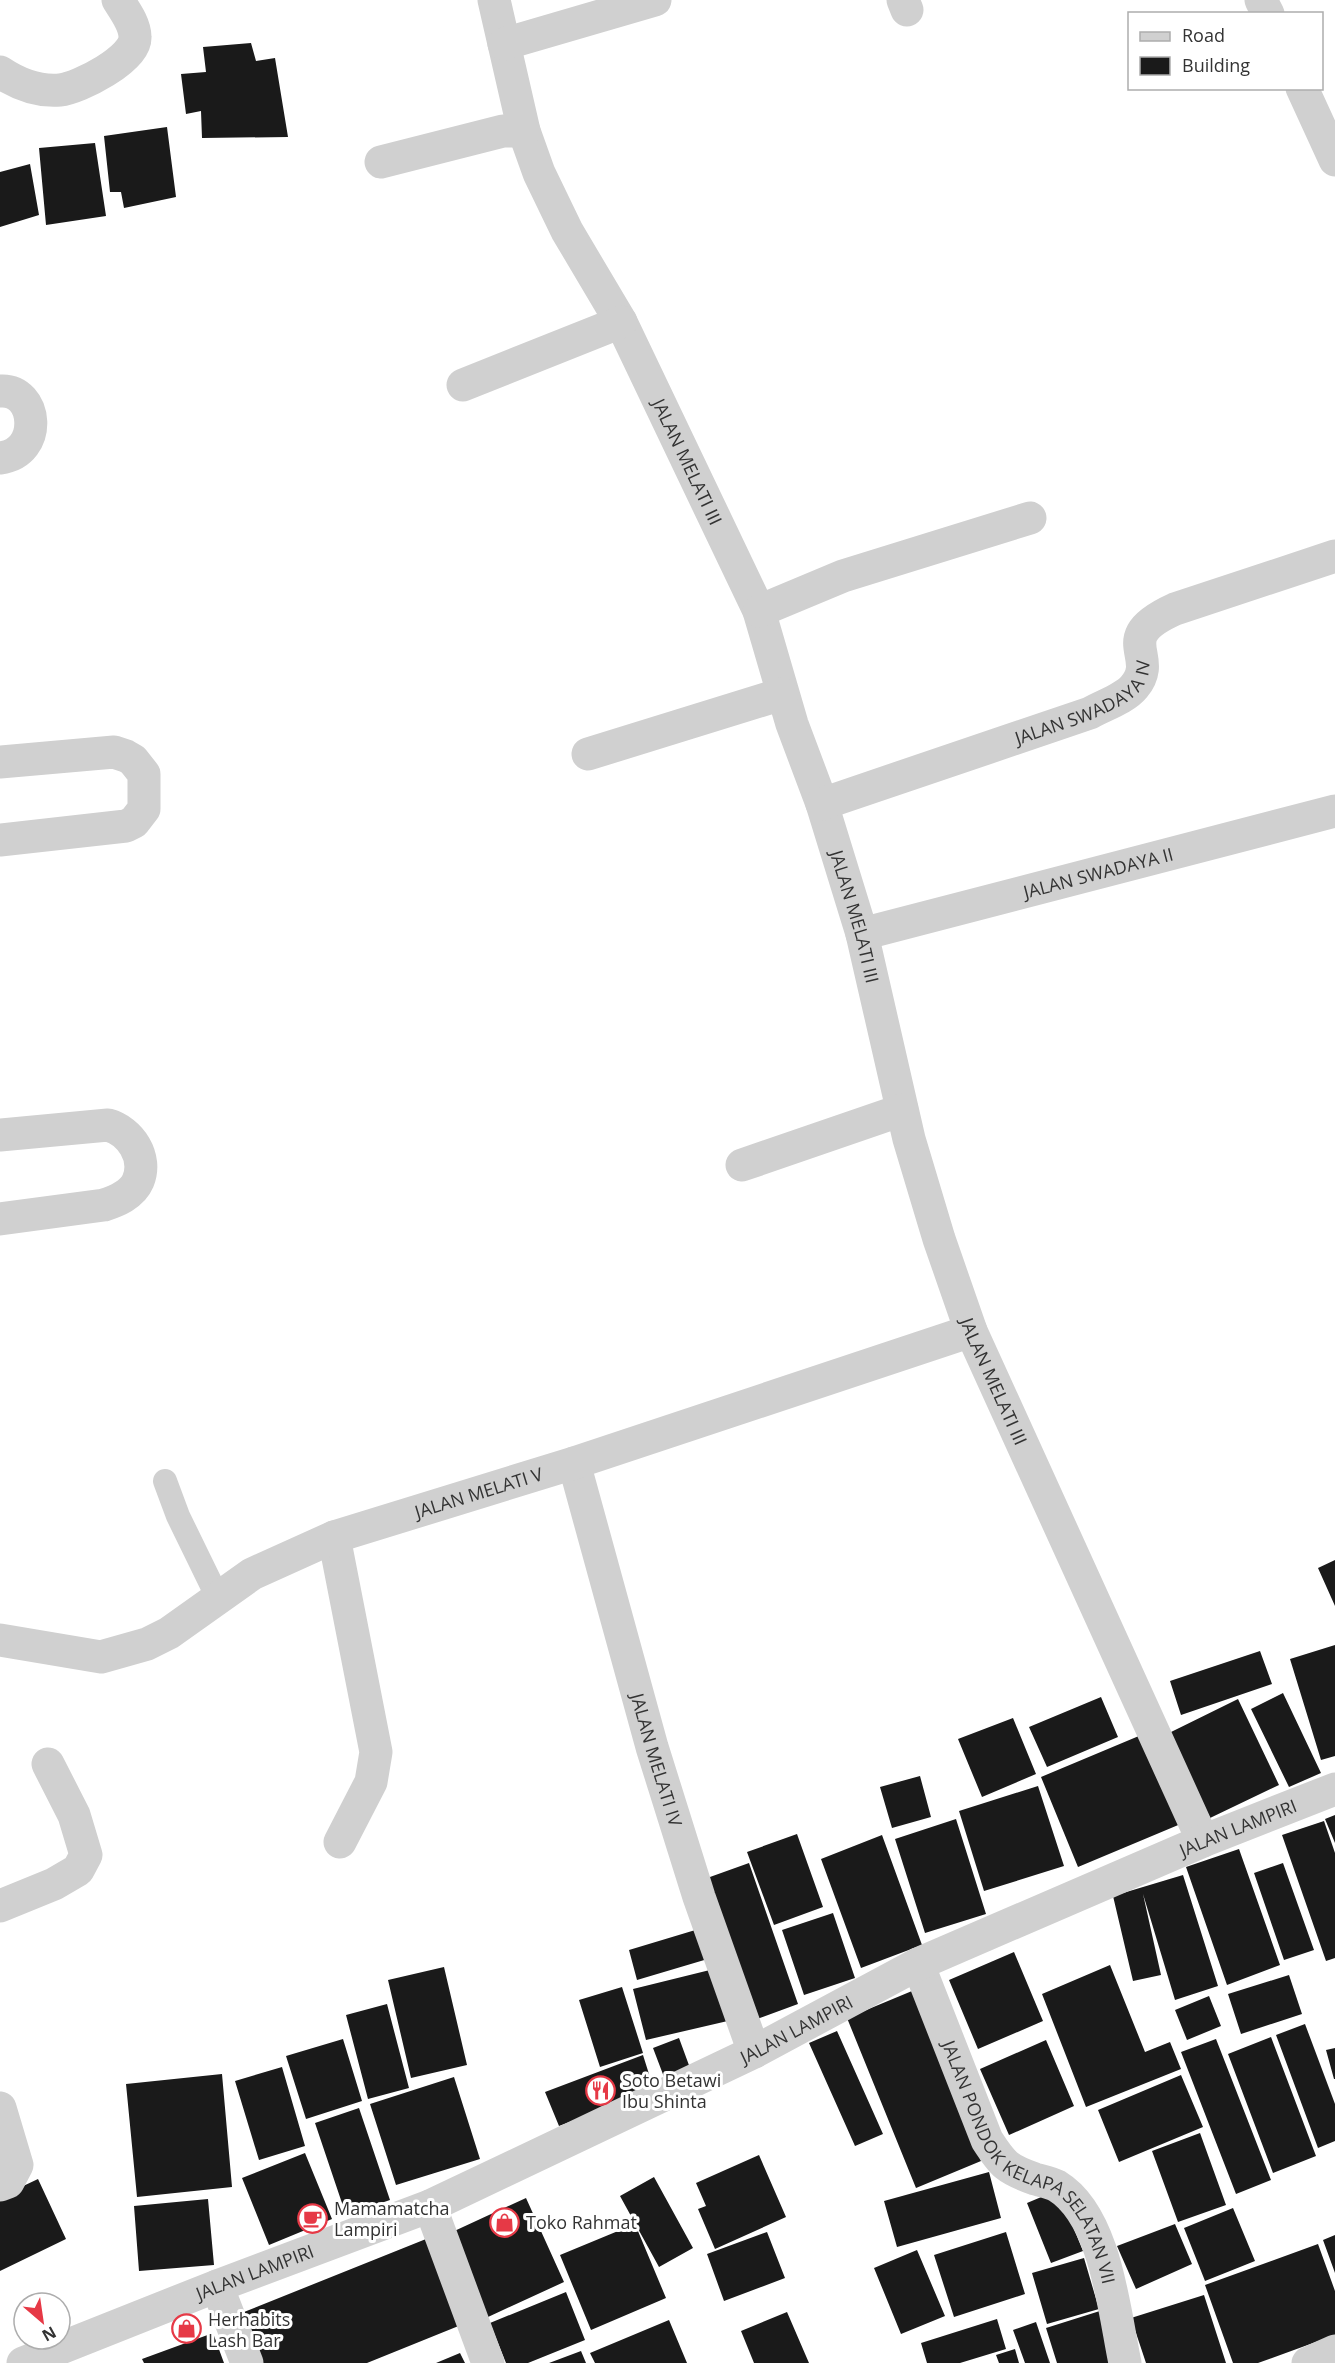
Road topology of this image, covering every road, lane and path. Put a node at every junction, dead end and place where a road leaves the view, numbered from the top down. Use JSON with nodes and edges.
{"nodes":[{"id":1,"x":118,"y":0,"type":"edge"},
{"id":2,"x":494,"y":0,"type":"edge"},
{"id":3,"x":655,"y":0,"type":"edge"},
{"id":4,"x":504,"y":44,"type":"junction"},
{"id":5,"x":0,"y":72,"type":"edge"},
{"id":6,"x":1303,"y":90,"type":"edge"},
{"id":7,"x":524,"y":131,"type":"junction"},
{"id":8,"x":1335,"y":160,"type":"edge"},
{"id":9,"x":381,"y":162,"type":"dead end"},
{"id":10,"x":621,"y":322,"type":"junction"},
{"id":11,"x":463,"y":385,"type":"dead end"},
{"id":12,"x":0,"y":392,"type":"edge"},
{"id":13,"x":0,"y":458,"type":"edge"},
{"id":14,"x":1030,"y":518,"type":"dead end"},
{"id":15,"x":1335,"y":556,"type":"edge"},
{"id":16,"x":759,"y":611,"type":"junction"},
{"id":17,"x":782,"y":694,"type":"junction"},
{"id":18,"x":588,"y":754,"type":"dead end"},
{"id":19,"x":0,"y":762,"type":"edge"},
{"id":20,"x":822,"y":804,"type":"junction"},
{"id":21,"x":1335,"y":811,"type":"edge"},
{"id":22,"x":0,"y":840,"type":"edge"},
{"id":23,"x":862,"y":934,"type":"junction"},
{"id":24,"x":902,"y":1110,"type":"junction"},
{"id":25,"x":0,"y":1135,"type":"edge"},
{"id":26,"x":742,"y":1165,"type":"dead end"},
{"id":27,"x":0,"y":1219,"type":"edge"},
{"id":28,"x":971,"y":1330,"type":"junction"},
{"id":29,"x":574,"y":1462,"type":"junction"},
{"id":30,"x":165,"y":1481,"type":"dead end"},
{"id":31,"x":334,"y":1537,"type":"junction"},
{"id":32,"x":218,"y":1598,"type":"junction"},
{"id":33,"x":0,"y":1640,"type":"edge"},
{"id":34,"x":48,"y":1764,"type":"dead end"},
{"id":35,"x":1335,"y":1789,"type":"edge"},
{"id":36,"x":1203,"y":1841,"type":"junction"},
{"id":37,"x":340,"y":1842,"type":"dead end"},
{"id":38,"x":0,"y":1906,"type":"edge"},
{"id":39,"x":918,"y":1964,"type":"junction"},
{"id":40,"x":754,"y":2052,"type":"junction"},
{"id":41,"x":0,"y":2108,"type":"edge"},
{"id":42,"x":0,"y":2185,"type":"edge"},
{"id":43,"x":430,"y":2206,"type":"junction"},
{"id":44,"x":217,"y":2286,"type":"junction"},
{"id":45,"x":1335,"y":2351,"type":"edge"},
{"id":46,"x":23,"y":2363,"type":"edge"},
{"id":47,"x":247,"y":2363,"type":"edge"},
{"id":48,"x":488,"y":2363,"type":"edge"},
{"id":49,"x":1125,"y":2363,"type":"edge"},
{"id":50,"x":1308,"y":2363,"type":"edge"}],
"edges":[{"from":1,"to":5,"type":"street"},
{"from":2,"to":4,"type":"street","name":"JALAN MELATI III"},
{"from":3,"to":4,"type":"street"},
{"from":4,"to":7,"type":"street","name":"JALAN MELATI III"},
{"from":6,"to":8,"type":"street"},
{"from":7,"to":9,"type":"street"},
{"from":7,"to":10,"type":"street","name":"JALAN MELATI III"},
{"from":10,"to":11,"type":"street"},
{"from":10,"to":16,"type":"street","name":"JALAN MELATI III"},
{"from":12,"to":13,"type":"street"},
{"from":14,"to":16,"type":"street"},
{"from":15,"to":20,"type":"street","name":"JALAN SWADAYA IV"},
{"from":16,"to":17,"type":"street","name":"JALAN MELATI III"},
{"from":17,"to":18,"type":"street"},
{"from":17,"to":20,"type":"street","name":"JALAN MELATI III"},
{"from":19,"to":22,"type":"street"},
{"from":20,"to":23,"type":"street","name":"JALAN MELATI III"},
{"from":21,"to":23,"type":"street","name":"JALAN SWADAYA II"},
{"from":23,"to":24,"type":"street","name":"JALAN MELATI III"},
{"from":24,"to":26,"type":"street"},
{"from":24,"to":28,"type":"street","name":"JALAN MELATI III"},
{"from":25,"to":27,"type":"street"},
{"from":28,"to":29,"type":"street","name":"JALAN MELATI V"},
{"from":28,"to":36,"type":"street","name":"JALAN MELATI III"},
{"from":29,"to":31,"type":"street","name":"JALAN MELATI V"},
{"from":29,"to":40,"type":"street","name":"JALAN MELATI IV"},
{"from":30,"to":32,"type":"lane"},
{"from":31,"to":32,"type":"street","name":"JALAN MELATI V"},
{"from":31,"to":37,"type":"street"},
{"from":32,"to":33,"type":"street","name":"JALAN MELATI V"},
{"from":34,"to":38,"type":"street"},
{"from":35,"to":36,"type":"street","name":"JALAN LAMPIRI"},
{"from":36,"to":39,"type":"street","name":"JALAN LAMPIRI"},
{"from":39,"to":40,"type":"street","name":"JALAN LAMPIRI"},
{"from":39,"to":49,"type":"street","name":"JALAN PONDOK KELAPA SELATAN VII"},
{"from":40,"to":43,"type":"street","name":"JALAN LAMPIRI"},
{"from":41,"to":42,"type":"street"},
{"from":43,"to":44,"type":"street","name":"JALAN LAMPIRI"},
{"from":43,"to":48,"type":"street"},
{"from":44,"to":46,"type":"street","name":"JALAN LAMPIRI"},
{"from":44,"to":47,"type":"street"},
{"from":45,"to":50,"type":"street"}]}
